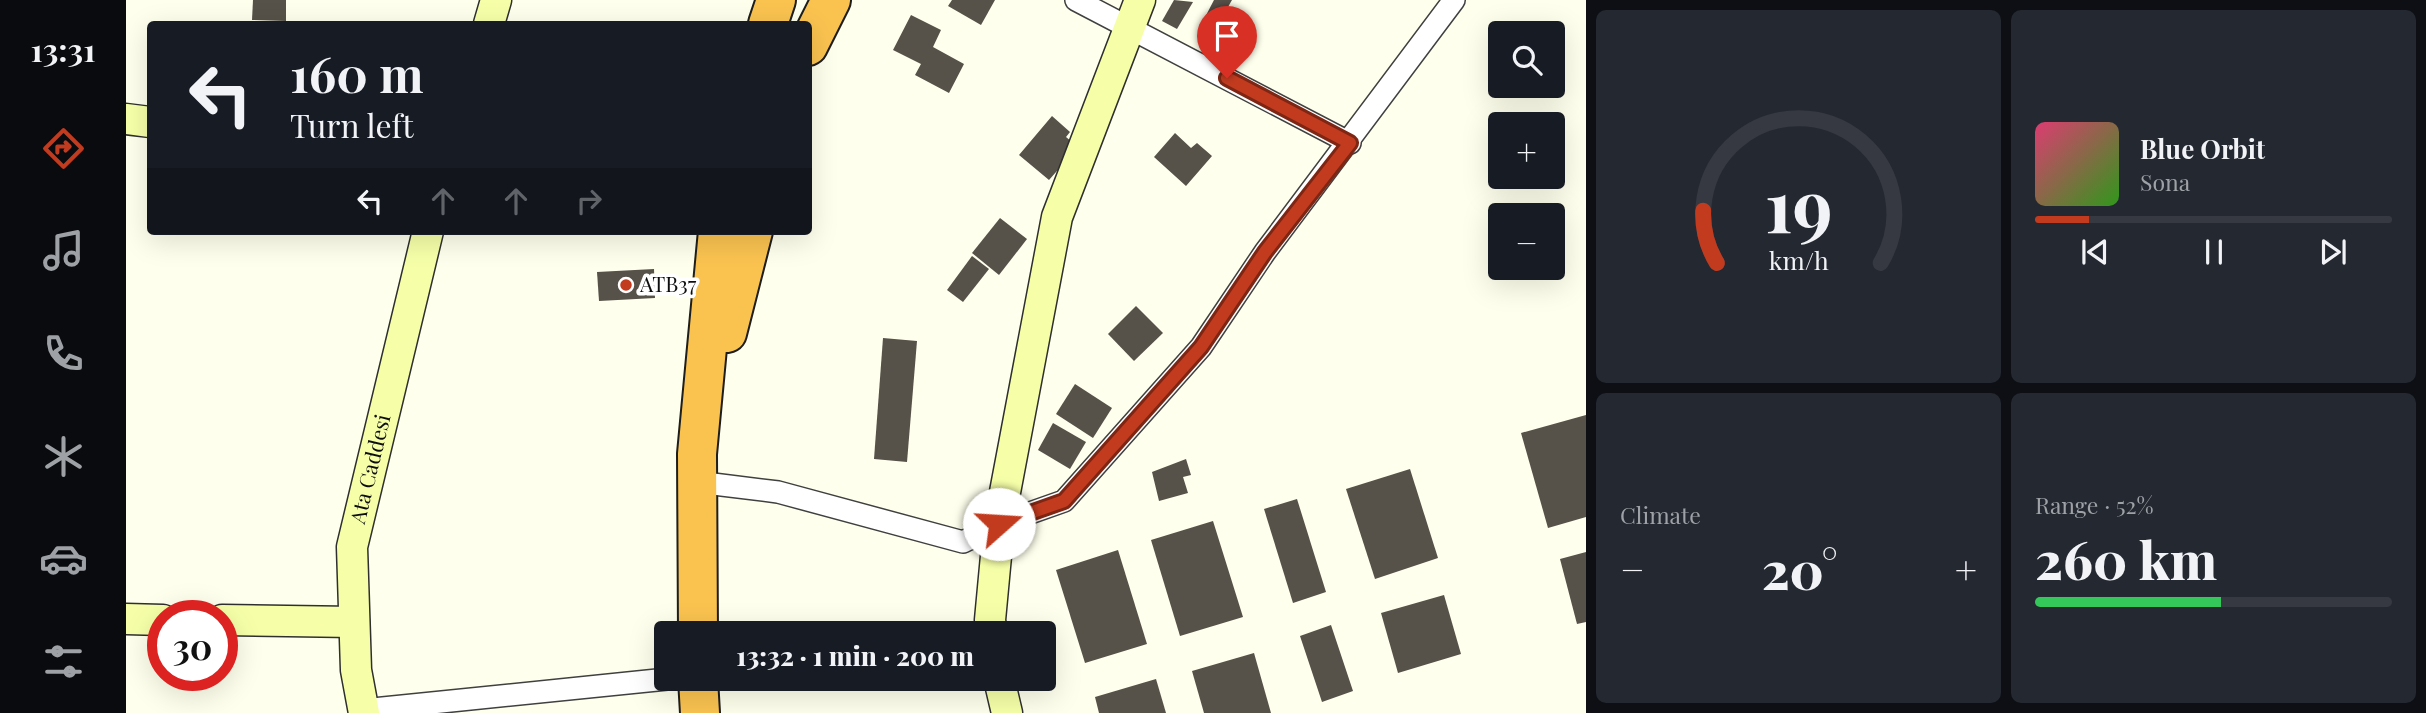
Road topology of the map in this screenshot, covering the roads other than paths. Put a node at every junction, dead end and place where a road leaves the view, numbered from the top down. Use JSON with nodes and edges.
{"nodes":[{"id":1,"x":496,"y":0,"type":"edge"},
{"id":2,"x":776,"y":0,"type":"edge"},
{"id":3,"x":831,"y":0,"type":"edge"},
{"id":4,"x":1076,"y":0,"type":"edge"},
{"id":5,"x":1454,"y":0,"type":"edge"},
{"id":6,"x":1135,"y":13,"type":"edge"},
{"id":7,"x":490,"y":21,"type":"edge"},
{"id":8,"x":769,"y":21,"type":"edge"},
{"id":9,"x":812,"y":38,"type":"edge"},
{"id":10,"x":126,"y":119,"type":"edge"},
{"id":11,"x":147,"y":122,"type":"edge"},
{"id":12,"x":1350,"y":143,"type":"junction"},
{"id":13,"x":427,"y":235,"type":"edge"},
{"id":14,"x":718,"y":235,"type":"edge"},
{"id":15,"x":752,"y":235,"type":"edge"},
{"id":16,"x":697,"y":468,"type":"junction"},
{"id":17,"x":999,"y":524,"type":"junction"},
{"id":18,"x":126,"y":619,"type":"edge"},
{"id":19,"x":147,"y":620,"type":"edge"},
{"id":20,"x":238,"y":620,"type":"edge"},
{"id":21,"x":698,"y":621,"type":"edge"},
{"id":22,"x":990,"y":621,"type":"edge"},
{"id":23,"x":354,"y":622,"type":"junction"},
{"id":24,"x":654,"y":679,"type":"edge"},
{"id":25,"x":699,"y":691,"type":"edge"},
{"id":26,"x":1002,"y":691,"type":"edge"},
{"id":27,"x":363,"y":711,"type":"edge"},
{"id":28,"x":700,"y":713,"type":"edge"},
{"id":29,"x":1007,"y":713,"type":"edge"}],
"edges":[{"from":1,"to":7,"type":"street"},
{"from":2,"to":8,"type":"highway"},
{"from":3,"to":9,"type":"highway"},
{"from":4,"to":6,"type":"street"},
{"from":5,"to":12,"type":"street"},
{"from":6,"to":12,"type":"street"},
{"from":6,"to":17,"type":"street"},
{"from":10,"to":11,"type":"street"},
{"from":12,"to":17,"type":"street"},
{"from":13,"to":23,"type":"street","name":"Ata Caddesi"},
{"from":14,"to":16,"type":"highway"},
{"from":15,"to":16,"type":"highway"},
{"from":16,"to":17,"type":"street"},
{"from":16,"to":21,"type":"highway"},
{"from":17,"to":22,"type":"street"},
{"from":18,"to":19,"type":"street"},
{"from":20,"to":23,"type":"street"},
{"from":23,"to":27,"type":"street","name":"Ata Caddesi"},
{"from":24,"to":27,"type":"street"},
{"from":25,"to":28,"type":"highway"},
{"from":26,"to":29,"type":"street"}]}
